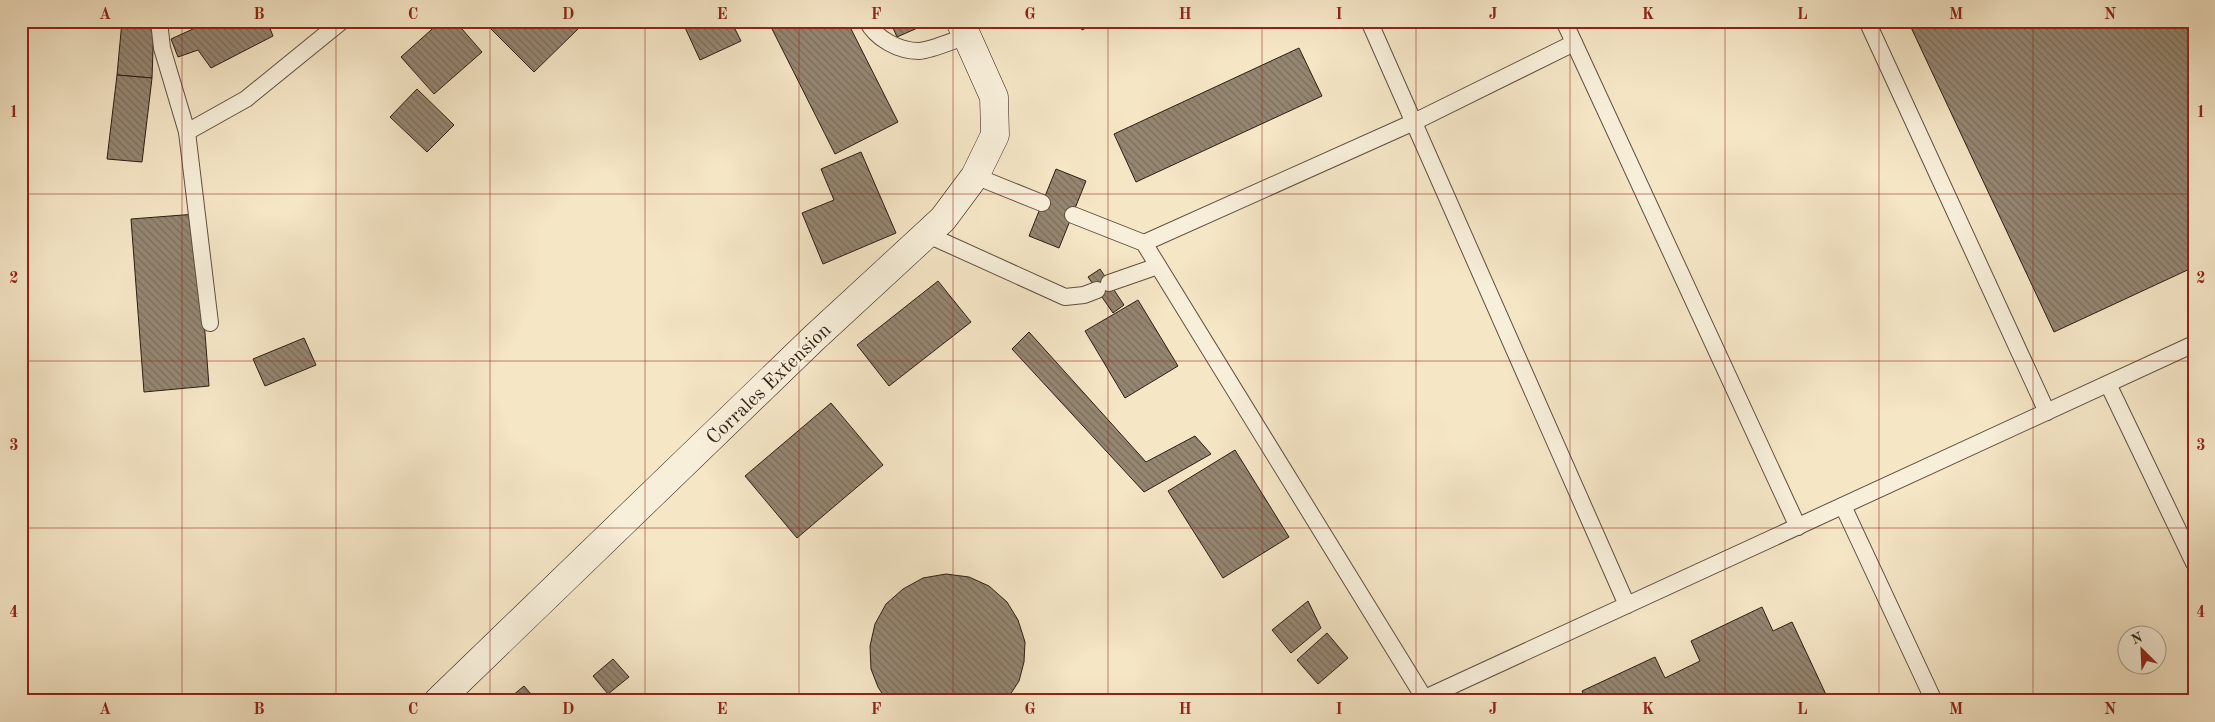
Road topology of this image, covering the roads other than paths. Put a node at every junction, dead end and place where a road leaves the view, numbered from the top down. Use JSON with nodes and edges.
{"nodes":[{"id":1,"x":158,"y":21,"type":"edge"},
{"id":2,"x":342,"y":21,"type":"edge"},
{"id":3,"x":867,"y":21,"type":"edge"},
{"id":4,"x":1368,"y":21,"type":"edge"},
{"id":5,"x":1564,"y":21,"type":"edge"},
{"id":6,"x":1868,"y":21,"type":"edge"},
{"id":7,"x":964,"y":29,"type":"edge"},
{"id":8,"x":1574,"y":43,"type":"junction"},
{"id":9,"x":1414,"y":122,"type":"junction"},
{"id":10,"x":187,"y":132,"type":"junction"},
{"id":11,"x":975,"y":176,"type":"junction"},
{"id":12,"x":1042,"y":203,"type":"dead end"},
{"id":13,"x":1073,"y":215,"type":"dead end"},
{"id":14,"x":926,"y":234,"type":"junction"},
{"id":15,"x":1144,"y":243,"type":"junction"},
{"id":16,"x":1158,"y":266,"type":"junction"},
{"id":17,"x":210,"y":323,"type":"dead end"},
{"id":18,"x":2194,"y":344,"type":"edge"},
{"id":19,"x":2108,"y":384,"type":"junction"},
{"id":20,"x":2046,"y":412,"type":"junction"},
{"id":21,"x":1843,"y":506,"type":"junction"},
{"id":22,"x":1798,"y":526,"type":"junction"},
{"id":23,"x":2194,"y":563,"type":"edge"},
{"id":24,"x":1627,"y":605,"type":"junction"},
{"id":25,"x":1426,"y":700,"type":"edge"},
{"id":26,"x":438,"y":701,"type":"edge"},
{"id":27,"x":1934,"y":701,"type":"edge"}],
"edges":[{"from":1,"to":10,"type":"lane"},
{"from":2,"to":10,"type":"lane"},
{"from":3,"to":7,"type":"lane"},
{"from":4,"to":9,"type":"lane"},
{"from":5,"to":8,"type":"lane"},
{"from":6,"to":20,"type":"lane"},
{"from":7,"to":11,"type":"main road","name":"Corrales Extension"},
{"from":8,"to":9,"type":"lane"},
{"from":8,"to":22,"type":"lane"},
{"from":9,"to":15,"type":"lane"},
{"from":9,"to":24,"type":"lane"},
{"from":10,"to":17,"type":"lane"},
{"from":11,"to":12,"type":"lane"},
{"from":11,"to":14,"type":"main road","name":"Corrales Extension"},
{"from":13,"to":15,"type":"lane"},
{"from":14,"to":16,"type":"lane"},
{"from":14,"to":26,"type":"main road","name":"Corrales Extension"},
{"from":15,"to":16,"type":"lane"},
{"from":16,"to":25,"type":"lane"},
{"from":18,"to":19,"type":"lane"},
{"from":19,"to":20,"type":"lane"},
{"from":19,"to":23,"type":"lane"},
{"from":20,"to":21,"type":"lane"},
{"from":21,"to":22,"type":"lane"},
{"from":21,"to":27,"type":"lane"},
{"from":22,"to":24,"type":"lane"},
{"from":24,"to":25,"type":"lane"}]}
